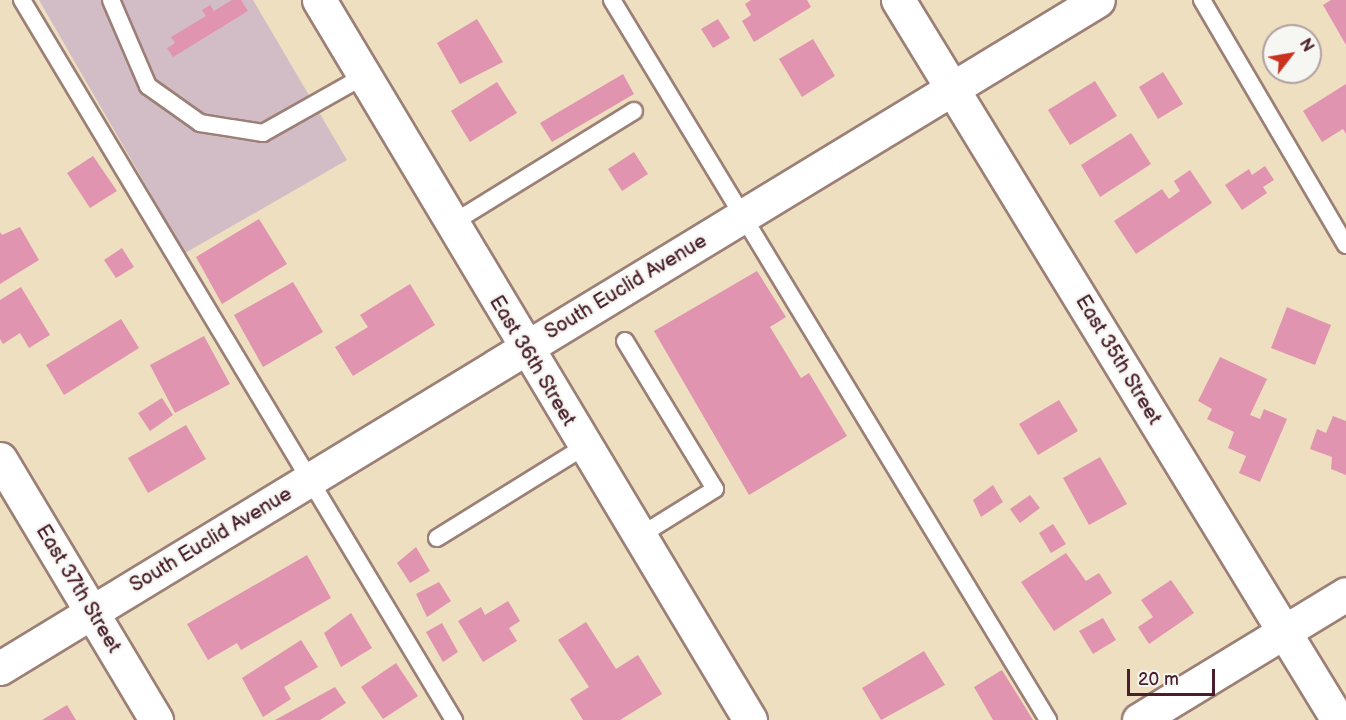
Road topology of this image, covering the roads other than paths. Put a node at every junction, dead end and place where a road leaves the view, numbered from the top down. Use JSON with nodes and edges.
{"nodes":[{"id":1,"x":22,"y":0,"type":"edge"},
{"id":2,"x":111,"y":0,"type":"edge"},
{"id":3,"x":319,"y":0,"type":"edge"},
{"id":4,"x":612,"y":0,"type":"edge"},
{"id":5,"x":898,"y":0,"type":"edge"},
{"id":6,"x":1098,"y":0,"type":"edge"},
{"id":7,"x":1202,"y":0,"type":"edge"},
{"id":8,"x":364,"y":76,"type":"junction"},
{"id":9,"x":952,"y":89,"type":"junction"},
{"id":10,"x":634,"y":111,"type":"dead end"},
{"id":11,"x":742,"y":216,"type":"junction"},
{"id":12,"x":451,"y":224,"type":"junction"},
{"id":13,"x":1346,"y":245,"type":"edge"},
{"id":14,"x":625,"y":341,"type":"dead end"},
{"id":15,"x":523,"y":348,"type":"junction"},
{"id":16,"x":584,"y":447,"type":"junction"},
{"id":17,"x":0,"y":459,"type":"edge"},
{"id":18,"x":308,"y":480,"type":"junction"},
{"id":19,"x":638,"y":537,"type":"junction"},
{"id":20,"x":437,"y":538,"type":"dead end"},
{"id":21,"x":1346,"y":594,"type":"edge"},
{"id":22,"x":92,"y":612,"type":"junction"},
{"id":23,"x":1284,"y":632,"type":"junction"},
{"id":24,"x":0,"y":668,"type":"edge"},
{"id":25,"x":156,"y":720,"type":"edge"},
{"id":26,"x":454,"y":720,"type":"edge"},
{"id":27,"x":750,"y":720,"type":"edge"},
{"id":28,"x":1048,"y":720,"type":"edge"},
{"id":29,"x":1139,"y":720,"type":"edge"},
{"id":30,"x":1338,"y":720,"type":"edge"}],
"edges":[{"from":1,"to":18,"type":"lane"},
{"from":2,"to":8,"type":"lane"},
{"from":3,"to":8,"type":"street","name":"East 36th Street"},
{"from":4,"to":11,"type":"lane"},
{"from":5,"to":9,"type":"street","name":"East 35th Street"},
{"from":6,"to":9,"type":"street","name":"South Euclid Avenue"},
{"from":7,"to":13,"type":"lane"},
{"from":8,"to":12,"type":"street","name":"East 36th Street"},
{"from":9,"to":11,"type":"street","name":"South Euclid Avenue"},
{"from":9,"to":23,"type":"street","name":"East 35th Street"},
{"from":10,"to":12,"type":"lane"},
{"from":11,"to":15,"type":"street","name":"South Euclid Avenue"},
{"from":11,"to":28,"type":"lane"},
{"from":12,"to":15,"type":"street","name":"East 36th Street"},
{"from":14,"to":19,"type":"lane"},
{"from":15,"to":16,"type":"street","name":"East 36th Street"},
{"from":15,"to":18,"type":"street","name":"South Euclid Avenue"},
{"from":16,"to":19,"type":"street","name":"East 36th Street"},
{"from":16,"to":20,"type":"lane"},
{"from":17,"to":22,"type":"street","name":"East 37th Street"},
{"from":18,"to":22,"type":"street","name":"South Euclid Avenue"},
{"from":18,"to":26,"type":"lane"},
{"from":19,"to":27,"type":"street","name":"East 36th Street"},
{"from":21,"to":23,"type":"street"},
{"from":22,"to":24,"type":"street","name":"South Euclid Avenue"},
{"from":22,"to":25,"type":"street","name":"East 37th Street"},
{"from":23,"to":29,"type":"street"},
{"from":23,"to":30,"type":"street","name":"East 35th Street"}]}
